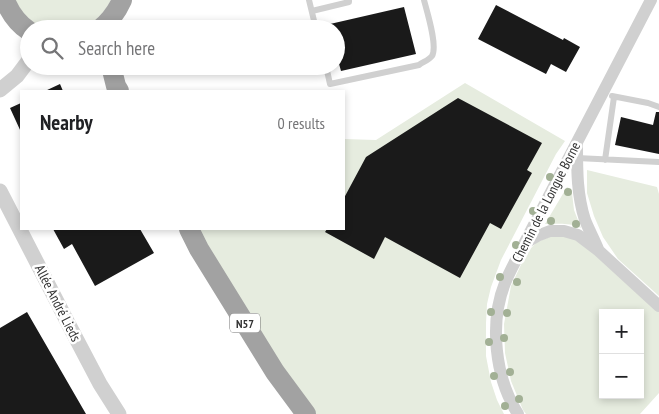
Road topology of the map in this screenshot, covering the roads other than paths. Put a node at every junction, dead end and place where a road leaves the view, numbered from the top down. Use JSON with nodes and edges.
{"nodes":[{"id":1,"x":5,"y":0,"type":"edge"},
{"id":2,"x":122,"y":0,"type":"edge"},
{"id":3,"x":309,"y":0,"type":"edge"},
{"id":4,"x":349,"y":0,"type":"edge"},
{"id":5,"x":424,"y":0,"type":"edge"},
{"id":6,"x":651,"y":0,"type":"edge"},
{"id":7,"x":312,"y":11,"type":"junction"},
{"id":8,"x":110,"y":20,"type":"edge"},
{"id":9,"x":314,"y":20,"type":"edge"},
{"id":10,"x":20,"y":23,"type":"edge"},
{"id":11,"x":20,"y":72,"type":"edge"},
{"id":12,"x":106,"y":75,"type":"edge"},
{"id":13,"x":113,"y":75,"type":"edge"},
{"id":14,"x":328,"y":75,"type":"edge"},
{"id":15,"x":117,"y":89,"type":"edge"},
{"id":16,"x":0,"y":90,"type":"edge"},
{"id":17,"x":608,"y":96,"type":"junction"},
{"id":18,"x":659,"y":107,"type":"edge"},
{"id":19,"x":577,"y":143,"type":"junction"},
{"id":20,"x":577,"y":158,"type":"junction"},
{"id":21,"x":605,"y":160,"type":"junction"},
{"id":22,"x":659,"y":162,"type":"edge"},
{"id":23,"x":0,"y":191,"type":"edge"},
{"id":24,"x":189,"y":230,"type":"edge"},
{"id":25,"x":524,"y":244,"type":"junction"},
{"id":26,"x":599,"y":251,"type":"junction"},
{"id":27,"x":659,"y":306,"type":"edge"},
{"id":28,"x":119,"y":414,"type":"edge"},
{"id":29,"x":306,"y":414,"type":"edge"},
{"id":30,"x":518,"y":414,"type":"edge"}],
"edges":[{"from":1,"to":10,"type":"highway"},
{"from":2,"to":8,"type":"highway"},
{"from":3,"to":7,"type":"lane"},
{"from":4,"to":7,"type":"lane"},
{"from":5,"to":14,"type":"lane"},
{"from":6,"to":17,"type":"street","name":"Chemin de la Longue Borne"},
{"from":7,"to":9,"type":"lane"},
{"from":11,"to":16,"type":"street"},
{"from":12,"to":15,"type":"highway"},
{"from":13,"to":15,"type":"highway"},
{"from":17,"to":18,"type":"lane"},
{"from":17,"to":19,"type":"street","name":"Chemin de la Longue Borne"},
{"from":17,"to":21,"type":"lane"},
{"from":19,"to":20,"type":"street"},
{"from":19,"to":25,"type":"street","name":"Chemin de la Longue Borne"},
{"from":20,"to":21,"type":"lane"},
{"from":20,"to":26,"type":"street"},
{"from":21,"to":22,"type":"lane"},
{"from":23,"to":28,"type":"street","name":"Allée André Lieds"},
{"from":24,"to":29,"type":"highway","number":"N57"},
{"from":25,"to":26,"type":"street"},
{"from":25,"to":30,"type":"street","name":"Chemin de la Longue Borne"},
{"from":26,"to":27,"type":"street"}]}
